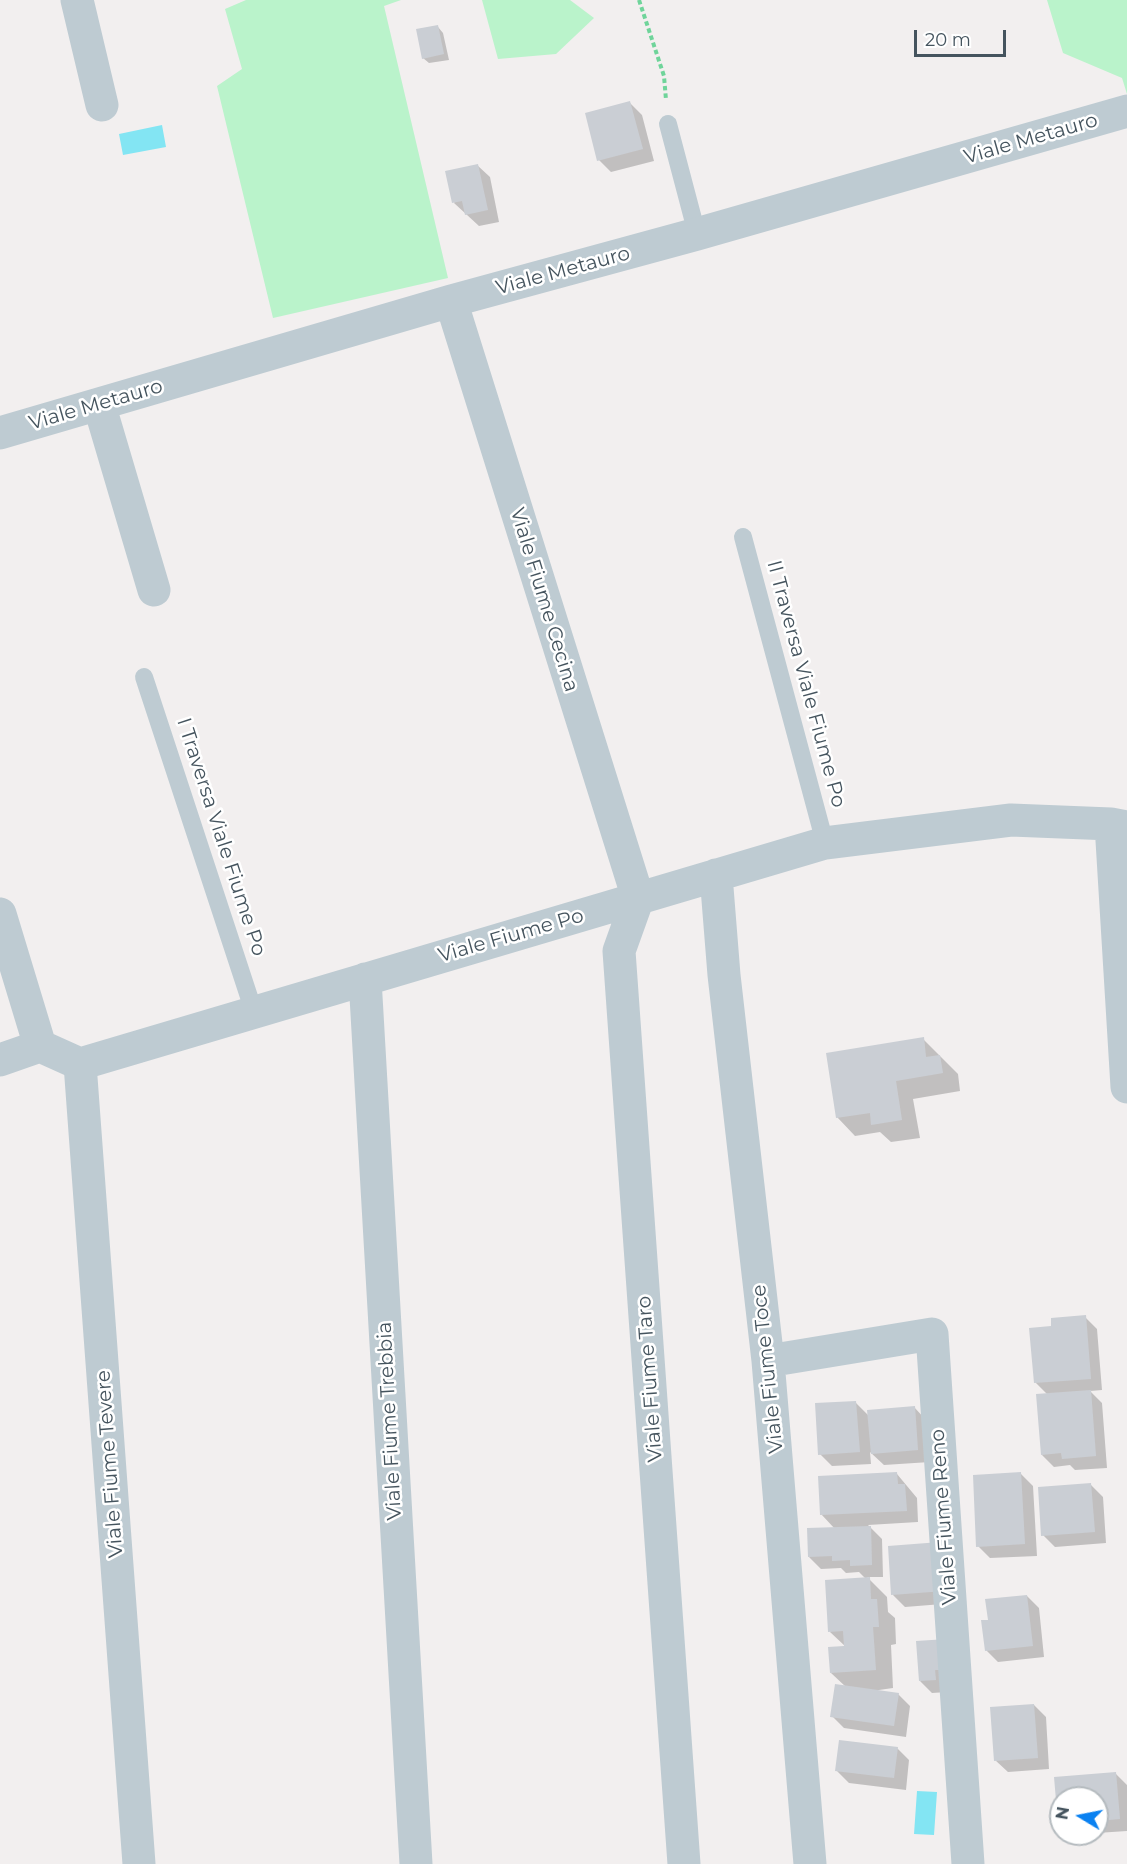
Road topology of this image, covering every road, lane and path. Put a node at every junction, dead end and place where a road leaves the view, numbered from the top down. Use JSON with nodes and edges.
{"nodes":[{"id":1,"x":77,"y":0,"type":"edge"},
{"id":2,"x":639,"y":0,"type":"edge"},
{"id":3,"x":102,"y":105,"type":"dead end"},
{"id":4,"x":1127,"y":111,"type":"edge"},
{"id":5,"x":668,"y":124,"type":"joint"},
{"id":6,"x":697,"y":234,"type":"junction"},
{"id":7,"x":451,"y":301,"type":"junction"},
{"id":8,"x":99,"y":404,"type":"junction"},
{"id":9,"x":0,"y":433,"type":"edge"},
{"id":10,"x":743,"y":537,"type":"dead end"},
{"id":11,"x":154,"y":590,"type":"dead end"},
{"id":12,"x":144,"y":677,"type":"dead end"},
{"id":13,"x":1119,"y":826,"type":"edge"},
{"id":14,"x":825,"y":843,"type":"junction"},
{"id":15,"x":716,"y":875,"type":"junction"},
{"id":16,"x":638,"y":898,"type":"junction"},
{"id":17,"x":0,"y":914,"type":"edge"},
{"id":18,"x":365,"y":979,"type":"junction"},
{"id":19,"x":254,"y":1012,"type":"junction"},
{"id":20,"x":40,"y":1046,"type":"junction"},
{"id":21,"x":0,"y":1060,"type":"edge"},
{"id":22,"x":80,"y":1064,"type":"junction"},
{"id":23,"x":1127,"y":1087,"type":"edge"},
{"id":24,"x":768,"y":1361,"type":"junction"},
{"id":25,"x":139,"y":1864,"type":"edge"},
{"id":26,"x":416,"y":1864,"type":"edge"},
{"id":27,"x":684,"y":1864,"type":"edge"},
{"id":28,"x":810,"y":1864,"type":"edge"},
{"id":29,"x":968,"y":1864,"type":"edge"}],
"edges":[{"from":1,"to":3,"type":"street"},
{"from":2,"to":5,"type":"path"},
{"from":4,"to":6,"type":"street","name":"Viale Metauro"},
{"from":5,"to":6,"type":"lane"},
{"from":6,"to":7,"type":"street","name":"Viale Metauro"},
{"from":7,"to":8,"type":"street","name":"Viale Metauro"},
{"from":7,"to":16,"type":"street","name":"Viale Fiume Cecina"},
{"from":8,"to":9,"type":"street","name":"Viale Metauro"},
{"from":8,"to":11,"type":"street"},
{"from":10,"to":14,"type":"lane","name":"II Traversa Viale Fiume Po"},
{"from":12,"to":19,"type":"lane","name":"I Traversa Viale Fiume Po"},
{"from":13,"to":14,"type":"street","name":"Viale Fiume Po"},
{"from":13,"to":23,"type":"street"},
{"from":14,"to":15,"type":"street","name":"Viale Fiume Po"},
{"from":15,"to":16,"type":"street","name":"Viale Fiume Po"},
{"from":15,"to":24,"type":"street","name":"Viale Fiume Toce"},
{"from":16,"to":18,"type":"street","name":"Viale Fiume Po"},
{"from":16,"to":27,"type":"street","name":"Viale Fiume Taro"},
{"from":17,"to":20,"type":"street"},
{"from":18,"to":19,"type":"street","name":"Viale Fiume Po"},
{"from":18,"to":26,"type":"street","name":"Viale Fiume Trebbia"},
{"from":19,"to":22,"type":"street","name":"Viale Fiume Po"},
{"from":20,"to":21,"type":"street"},
{"from":20,"to":22,"type":"street"},
{"from":22,"to":25,"type":"street","name":"Viale Fiume Tevere"},
{"from":24,"to":28,"type":"street","name":"Viale Fiume Toce"},
{"from":24,"to":29,"type":"street","name":"Viale Fiume Reno"}]}
